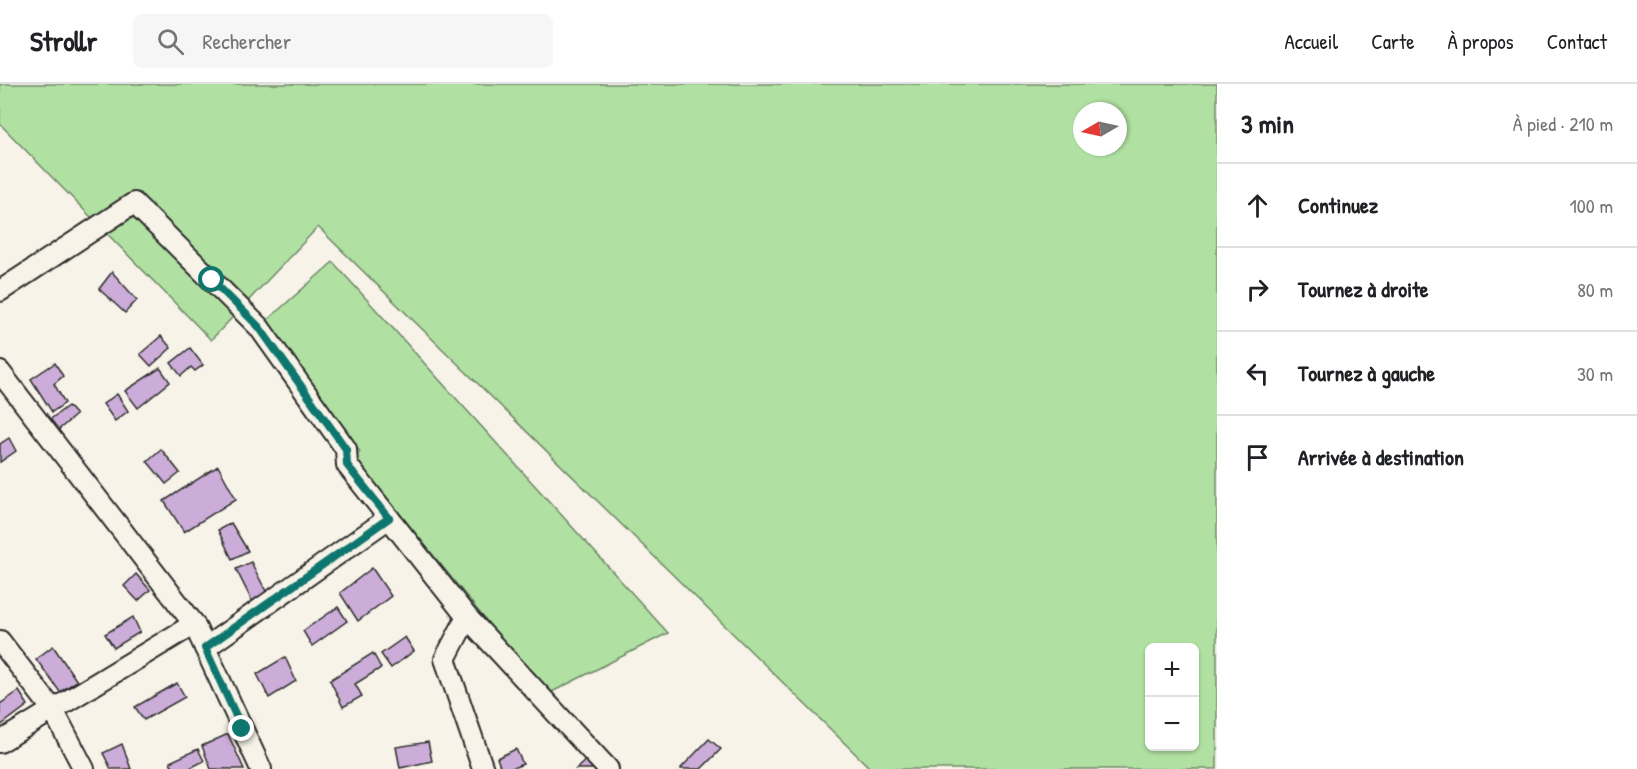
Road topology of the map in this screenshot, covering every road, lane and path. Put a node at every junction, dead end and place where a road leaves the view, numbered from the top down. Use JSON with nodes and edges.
{"nodes":[{"id":1,"x":0,"y":291,"type":"edge"},
{"id":2,"x":0,"y":372,"type":"edge"},
{"id":3,"x":389,"y":518,"type":"junction"},
{"id":4,"x":467,"y":617,"type":"junction"},
{"id":5,"x":194,"y":624,"type":"junction"},
{"id":6,"x":0,"y":641,"type":"edge"},
{"id":7,"x":205,"y":648,"type":"junction"},
{"id":8,"x":53,"y":710,"type":"junction"},
{"id":9,"x":0,"y":742,"type":"edge"},
{"id":10,"x":84,"y":769,"type":"edge"},
{"id":11,"x":261,"y":769,"type":"edge"},
{"id":12,"x":483,"y":769,"type":"edge"},
{"id":13,"x":608,"y":769,"type":"edge"}],
"edges":[{"from":1,"to":3,"type":"street"},
{"from":2,"to":5,"type":"street"},
{"from":3,"to":4,"type":"street"},
{"from":3,"to":7,"type":"street"},
{"from":4,"to":12,"type":"street"},
{"from":4,"to":13,"type":"street"},
{"from":5,"to":7,"type":"street"},
{"from":5,"to":8,"type":"street"},
{"from":6,"to":8,"type":"street"},
{"from":7,"to":11,"type":"street"},
{"from":8,"to":9,"type":"street"},
{"from":8,"to":10,"type":"street"}]}
